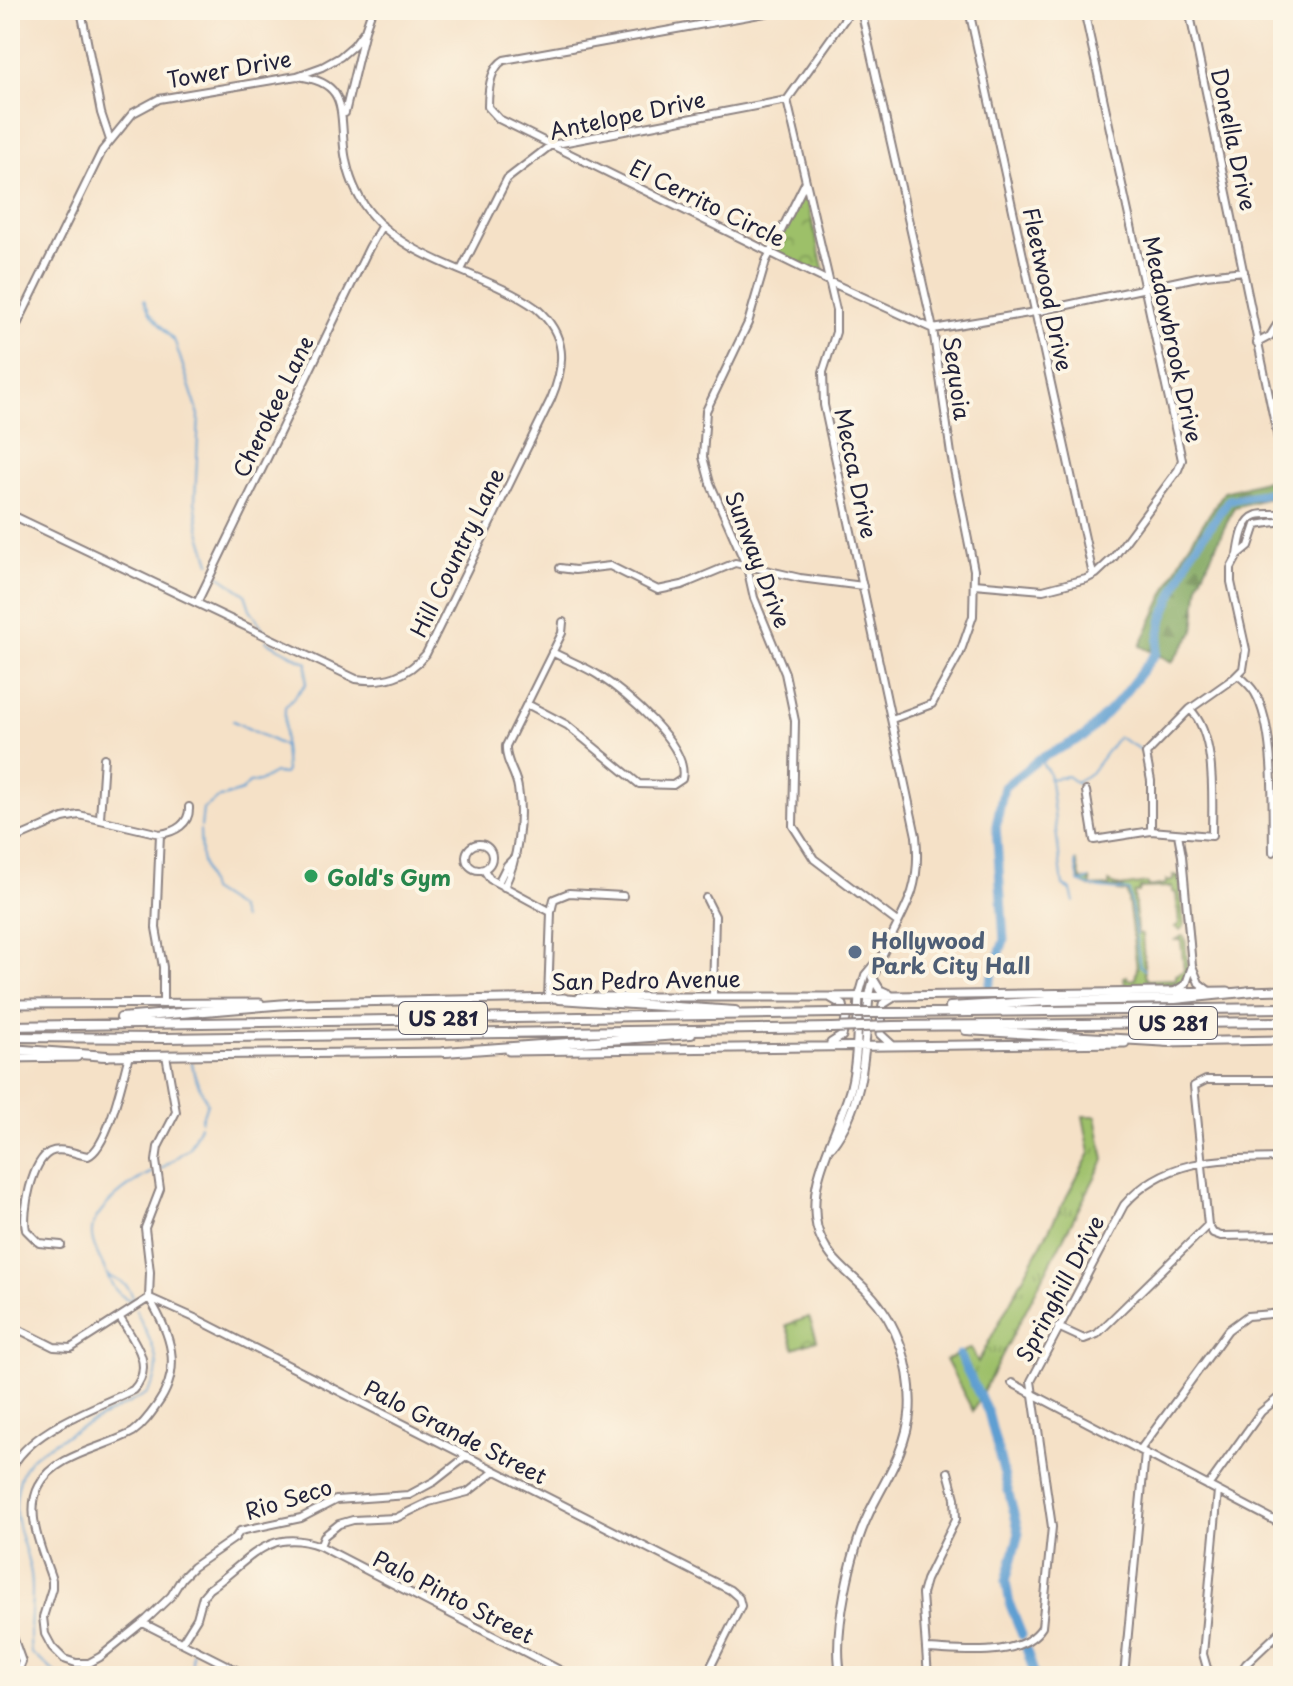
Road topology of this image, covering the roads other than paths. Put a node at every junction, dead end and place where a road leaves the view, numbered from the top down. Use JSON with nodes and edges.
{"nodes":[{"id":1,"x":81,"y":10,"type":"edge"},
{"id":2,"x":372,"y":10,"type":"edge"},
{"id":3,"x":782,"y":10,"type":"edge"},
{"id":4,"x":851,"y":10,"type":"edge"},
{"id":5,"x":861,"y":10,"type":"edge"},
{"id":6,"x":969,"y":10,"type":"edge"},
{"id":7,"x":1084,"y":10,"type":"edge"},
{"id":8,"x":1189,"y":10,"type":"edge"},
{"id":9,"x":365,"y":30,"type":"junction"},
{"id":10,"x":297,"y":76,"type":"junction"},
{"id":11,"x":787,"y":100,"type":"junction"},
{"id":12,"x":344,"y":124,"type":"junction"},
{"id":13,"x":110,"y":140,"type":"junction"},
{"id":14,"x":551,"y":145,"type":"junction"},
{"id":15,"x":806,"y":181,"type":"junction"},
{"id":16,"x":382,"y":225,"type":"junction"},
{"id":17,"x":770,"y":252,"type":"junction"},
{"id":18,"x":461,"y":270,"type":"junction"},
{"id":19,"x":1244,"y":271,"type":"junction"},
{"id":20,"x":828,"y":281,"type":"junction"},
{"id":21,"x":1145,"y":288,"type":"junction"},
{"id":22,"x":1035,"y":312,"type":"junction"},
{"id":23,"x":1283,"y":315,"type":"edge"},
{"id":24,"x":933,"y":329,"type":"junction"},
{"id":25,"x":10,"y":339,"type":"edge"},
{"id":26,"x":1257,"y":343,"type":"junction"},
{"id":27,"x":1283,"y":463,"type":"edge"},
{"id":28,"x":1283,"y":513,"type":"edge"},
{"id":29,"x":10,"y":514,"type":"edge"},
{"id":30,"x":1283,"y":521,"type":"edge"},
{"id":31,"x":1238,"y":555,"type":"junction"},
{"id":32,"x":747,"y":567,"type":"junction"},
{"id":33,"x":560,"y":568,"type":"dead end"},
{"id":34,"x":1093,"y":575,"type":"junction"},
{"id":35,"x":974,"y":584,"type":"junction"},
{"id":36,"x":863,"y":586,"type":"junction"},
{"id":37,"x":197,"y":603,"type":"junction"},
{"id":38,"x":563,"y":622,"type":"dead end"},
{"id":39,"x":552,"y":652,"type":"junction"},
{"id":40,"x":1238,"y":675,"type":"junction"},
{"id":41,"x":527,"y":704,"type":"junction"},
{"id":42,"x":1190,"y":709,"type":"junction"},
{"id":43,"x":892,"y":719,"type":"junction"},
{"id":44,"x":104,"y":758,"type":"dead end"},
{"id":45,"x":1086,"y":791,"type":"dead end"},
{"id":46,"x":189,"y":807,"type":"dead end"},
{"id":47,"x":100,"y":818,"type":"junction"},
{"id":48,"x":1151,"y":831,"type":"junction"},
{"id":49,"x":160,"y":834,"type":"junction"},
{"id":50,"x":1181,"y":834,"type":"junction"},
{"id":51,"x":10,"y":841,"type":"edge"},
{"id":52,"x":1273,"y":852,"type":"dead end"},
{"id":53,"x":484,"y":870,"type":"junction"},
{"id":54,"x":501,"y":885,"type":"junction"},
{"id":55,"x":623,"y":896,"type":"dead end"},
{"id":56,"x":706,"y":898,"type":"dead end"},
{"id":57,"x":551,"y":912,"type":"junction"},
{"id":58,"x":897,"y":922,"type":"junction"},
{"id":59,"x":880,"y":957,"type":"junction"},
{"id":60,"x":1192,"y":966,"type":"junction"},
{"id":61,"x":872,"y":977,"type":"junction"},
{"id":62,"x":1208,"y":990,"type":"junction"},
{"id":63,"x":1283,"y":990,"type":"edge"},
{"id":64,"x":1175,"y":991,"type":"junction"},
{"id":65,"x":1253,"y":991,"type":"junction"},
{"id":66,"x":713,"y":995,"type":"junction"},
{"id":67,"x":895,"y":995,"type":"junction"},
{"id":68,"x":859,"y":996,"type":"junction"},
{"id":69,"x":869,"y":996,"type":"junction"},
{"id":70,"x":823,"y":997,"type":"junction"},
{"id":71,"x":548,"y":999,"type":"junction"},
{"id":72,"x":559,"y":999,"type":"junction"},
{"id":73,"x":299,"y":1003,"type":"junction"},
{"id":74,"x":10,"y":1004,"type":"edge"},
{"id":75,"x":163,"y":1004,"type":"junction"},
{"id":76,"x":1283,"y":1008,"type":"edge"},
{"id":77,"x":908,"y":1012,"type":"junction"},
{"id":78,"x":763,"y":1015,"type":"junction"},
{"id":79,"x":1283,"y":1022,"type":"edge"},
{"id":80,"x":11,"y":1026,"type":"edge"},
{"id":81,"x":893,"y":1026,"type":"junction"},
{"id":82,"x":732,"y":1029,"type":"junction"},
{"id":83,"x":10,"y":1037,"type":"edge"},
{"id":84,"x":1282,"y":1040,"type":"edge"},
{"id":85,"x":1171,"y":1042,"type":"junction"},
{"id":86,"x":828,"y":1046,"type":"junction"},
{"id":87,"x":860,"y":1046,"type":"junction"},
{"id":88,"x":893,"y":1046,"type":"junction"},
{"id":89,"x":10,"y":1049,"type":"edge"},
{"id":90,"x":445,"y":1052,"type":"junction"},
{"id":91,"x":129,"y":1055,"type":"junction"},
{"id":92,"x":166,"y":1055,"type":"junction"},
{"id":93,"x":107,"y":1056,"type":"junction"},
{"id":94,"x":10,"y":1058,"type":"edge"},
{"id":95,"x":1283,"y":1058,"type":"edge"},
{"id":96,"x":859,"y":1068,"type":"junction"},
{"id":97,"x":1283,"y":1080,"type":"edge"},
{"id":98,"x":1283,"y":1158,"type":"edge"},
{"id":99,"x":1200,"y":1161,"type":"junction"},
{"id":100,"x":1208,"y":1225,"type":"junction"},
{"id":101,"x":1283,"y":1235,"type":"edge"},
{"id":102,"x":61,"y":1245,"type":"dead end"},
{"id":103,"x":149,"y":1298,"type":"junction"},
{"id":104,"x":1283,"y":1313,"type":"edge"},
{"id":105,"x":120,"y":1318,"type":"junction"},
{"id":106,"x":10,"y":1325,"type":"edge"},
{"id":107,"x":1058,"y":1327,"type":"junction"},
{"id":108,"x":1012,"y":1383,"type":"dead end"},
{"id":109,"x":1031,"y":1393,"type":"junction"},
{"id":110,"x":1283,"y":1394,"type":"edge"},
{"id":111,"x":1142,"y":1451,"type":"junction"},
{"id":112,"x":467,"y":1456,"type":"junction"},
{"id":113,"x":495,"y":1471,"type":"junction"},
{"id":114,"x":10,"y":1472,"type":"edge"},
{"id":115,"x":948,"y":1472,"type":"dead end"},
{"id":116,"x":1208,"y":1486,"type":"junction"},
{"id":117,"x":1218,"y":1491,"type":"junction"},
{"id":118,"x":284,"y":1521,"type":"junction"},
{"id":119,"x":1283,"y":1525,"type":"edge"},
{"id":120,"x":292,"y":1538,"type":"junction"},
{"id":121,"x":320,"y":1546,"type":"junction"},
{"id":122,"x":10,"y":1570,"type":"edge"},
{"id":123,"x":143,"y":1623,"type":"junction"},
{"id":124,"x":1283,"y":1629,"type":"edge"},
{"id":125,"x":182,"y":1642,"type":"junction"},
{"id":126,"x":926,"y":1649,"type":"junction"},
{"id":127,"x":16,"y":1676,"type":"edge"},
{"id":128,"x":248,"y":1676,"type":"edge"},
{"id":129,"x":571,"y":1676,"type":"edge"},
{"id":130,"x":706,"y":1676,"type":"edge"},
{"id":131,"x":841,"y":1676,"type":"edge"},
{"id":132,"x":928,"y":1676,"type":"edge"},
{"id":133,"x":1124,"y":1676,"type":"edge"},
{"id":134,"x":1214,"y":1676,"type":"edge"},
{"id":135,"x":1238,"y":1676,"type":"edge"}],
"edges":[{"from":1,"to":13,"type":"street"},
{"from":2,"to":9,"type":"street","name":"Tower Drive"},
{"from":3,"to":14,"type":"street","name":"El Cerrito Circle"},
{"from":4,"to":11,"type":"street"},
{"from":5,"to":24,"type":"street","name":"Sequoia"},
{"from":6,"to":22,"type":"street","name":"Fleetwood Drive"},
{"from":7,"to":21,"type":"street","name":"Meadowbrook Drive"},
{"from":8,"to":19,"type":"street","name":"Donella Drive"},
{"from":9,"to":10,"type":"street","name":"Tower Drive"},
{"from":9,"to":12,"type":"street","name":"Hill Country Lane"},
{"from":10,"to":12,"type":"street","name":"Hill Country Lane"},
{"from":10,"to":13,"type":"street","name":"Tower Drive"},
{"from":11,"to":14,"type":"street","name":"Antelope Drive"},
{"from":11,"to":15,"type":"street","name":"Mecca Drive"},
{"from":12,"to":16,"type":"street","name":"Hill Country Lane"},
{"from":13,"to":25,"type":"street","name":"Tower Drive"},
{"from":14,"to":17,"type":"street","name":"El Cerrito Circle"},
{"from":14,"to":18,"type":"street","name":"Antelope Drive"},
{"from":15,"to":17,"type":"street","name":"Sunway Drive"},
{"from":15,"to":20,"type":"street","name":"Mecca Drive"},
{"from":16,"to":18,"type":"street","name":"Hill Country Lane"},
{"from":16,"to":37,"type":"street","name":"Cherokee Lane"},
{"from":17,"to":20,"type":"street","name":"El Cerrito Circle"},
{"from":17,"to":32,"type":"street","name":"Sunway Drive"},
{"from":18,"to":37,"type":"street","name":"Hill Country Lane"},
{"from":19,"to":21,"type":"street"},
{"from":19,"to":26,"type":"street","name":"Donella Drive"},
{"from":20,"to":24,"type":"street","name":"El Cerrito Circle"},
{"from":20,"to":36,"type":"street","name":"Mecca Drive"},
{"from":21,"to":22,"type":"street"},
{"from":21,"to":34,"type":"street","name":"Meadowbrook Drive"},
{"from":22,"to":24,"type":"street"},
{"from":22,"to":34,"type":"street","name":"Fleetwood Drive"},
{"from":23,"to":26,"type":"street"},
{"from":24,"to":35,"type":"street","name":"Sequoia"},
{"from":26,"to":27,"type":"street","name":"Donella Drive"},
{"from":28,"to":31,"type":"street"},
{"from":29,"to":37,"type":"street","name":"Hill Country Lane"},
{"from":30,"to":31,"type":"street"},
{"from":31,"to":40,"type":"street"},
{"from":32,"to":33,"type":"street"},
{"from":32,"to":36,"type":"street"},
{"from":32,"to":58,"type":"street","name":"Sunway Drive"},
{"from":34,"to":35,"type":"street","name":"Meadowbrook Drive"},
{"from":35,"to":43,"type":"street","name":"Sequoia"},
{"from":36,"to":43,"type":"street","name":"Mecca Drive"},
{"from":38,"to":39,"type":"street"},
{"from":39,"to":41,"type":"street"},
{"from":39,"to":41,"type":"street"},
{"from":40,"to":42,"type":"street"},
{"from":40,"to":52,"type":"street"},
{"from":41,"to":54,"type":"street"},
{"from":42,"to":48,"type":"street"},
{"from":42,"to":50,"type":"street"},
{"from":43,"to":58,"type":"street","name":"Mecca Drive"},
{"from":44,"to":47,"type":"street"},
{"from":45,"to":48,"type":"street"},
{"from":46,"to":49,"type":"street"},
{"from":47,"to":49,"type":"street"},
{"from":47,"to":51,"type":"street"},
{"from":48,"to":50,"type":"street"},
{"from":49,"to":75,"type":"street"},
{"from":50,"to":60,"type":"street"},
{"from":53,"to":53,"type":"street"},
{"from":53,"to":54,"type":"street"},
{"from":54,"to":57,"type":"street"},
{"from":55,"to":57,"type":"street"},
{"from":56,"to":66,"type":"street"},
{"from":57,"to":71,"type":"street"},
{"from":58,"to":59,"type":"street","name":"Mecca Drive"},
{"from":59,"to":61,"type":"street","name":"Mecca Drive"},
{"from":59,"to":68,"type":"street","name":"Mecca Drive"},
{"from":60,"to":62,"type":"street"},
{"from":60,"to":64,"type":"street"},
{"from":61,"to":67,"type":"main road"},
{"from":61,"to":69,"type":"street","name":"Mecca Drive"},
{"from":62,"to":64,"type":"main road","name":"San Pedro Avenue"},
{"from":62,"to":65,"type":"main road","name":"San Pedro Avenue"},
{"from":63,"to":65,"type":"main road","name":"San Pedro Avenue"},
{"from":64,"to":67,"type":"main road","name":"San Pedro Avenue"},
{"from":65,"to":77,"type":"highway"},
{"from":66,"to":70,"type":"main road","name":"San Pedro Avenue"},
{"from":66,"to":72,"type":"main road","name":"San Pedro Avenue"},
{"from":67,"to":69,"type":"main road","name":"San Pedro Avenue"},
{"from":67,"to":88,"type":"main road"},
{"from":68,"to":69,"type":"main road","name":"San Pedro Avenue"},
{"from":68,"to":70,"type":"main road","name":"San Pedro Avenue"},
{"from":68,"to":87,"type":"main road"},
{"from":69,"to":87,"type":"main road","name":"Mecca Drive"},
{"from":70,"to":86,"type":"main road"},
{"from":71,"to":72,"type":"main road","name":"San Pedro Avenue"},
{"from":71,"to":73,"type":"main road","name":"San Pedro Avenue"},
{"from":72,"to":78,"type":"highway"},
{"from":73,"to":75,"type":"main road","name":"San Pedro Avenue"},
{"from":73,"to":80,"type":"highway"},
{"from":74,"to":75,"type":"main road","name":"San Pedro Avenue"},
{"from":76,"to":77,"type":"highway","number":"US 281"},
{"from":77,"to":78,"type":"highway","number":"US 281","bridge":true},
{"from":78,"to":80,"type":"highway","number":"US 281"},
{"from":79,"to":81,"type":"highway","number":"US 281"},
{"from":81,"to":82,"type":"highway","number":"US 281","bridge":true},
{"from":81,"to":85,"type":"highway"},
{"from":82,"to":83,"type":"highway","number":"US 281"},
{"from":82,"to":90,"type":"highway"},
{"from":84,"to":85,"type":"main road"},
{"from":84,"to":95,"type":"street"},
{"from":85,"to":88,"type":"main road"},
{"from":86,"to":87,"type":"main road"},
{"from":86,"to":90,"type":"main road"},
{"from":86,"to":96,"type":"main road"},
{"from":87,"to":88,"type":"main road"},
{"from":87,"to":96,"type":"main road"},
{"from":88,"to":96,"type":"main road"},
{"from":89,"to":93,"type":"highway"},
{"from":90,"to":92,"type":"main road"},
{"from":91,"to":92,"type":"main road"},
{"from":91,"to":93,"type":"main road"},
{"from":91,"to":102,"type":"street"},
{"from":92,"to":103,"type":"street"},
{"from":93,"to":94,"type":"main road"},
{"from":96,"to":131,"type":"main road"},
{"from":97,"to":99,"type":"street"},
{"from":98,"to":99,"type":"street","name":"Springhill Drive"},
{"from":99,"to":100,"type":"street"},
{"from":99,"to":107,"type":"street","name":"Springhill Drive"},
{"from":100,"to":101,"type":"street"},
{"from":100,"to":107,"type":"street"},
{"from":103,"to":105,"type":"street"},
{"from":103,"to":112,"type":"street","name":"Palo Grande Street"},
{"from":103,"to":123,"type":"street","name":"Rio Seco"},
{"from":104,"to":111,"type":"street"},
{"from":105,"to":106,"type":"street"},
{"from":105,"to":114,"type":"street"},
{"from":107,"to":109,"type":"street","name":"Springhill Drive"},
{"from":108,"to":109,"type":"street"},
{"from":109,"to":111,"type":"street"},
{"from":109,"to":126,"type":"street","name":"Springhill Drive"},
{"from":110,"to":116,"type":"street"},
{"from":111,"to":116,"type":"street"},
{"from":111,"to":133,"type":"street"},
{"from":112,"to":113,"type":"street","name":"Palo Grande Street"},
{"from":112,"to":118,"type":"street","name":"Rio Seco"},
{"from":113,"to":121,"type":"street","name":"Rio Seco"},
{"from":113,"to":130,"type":"street","name":"Palo Grande Street"},
{"from":115,"to":126,"type":"street"},
{"from":116,"to":117,"type":"street"},
{"from":117,"to":119,"type":"street"},
{"from":117,"to":134,"type":"street"},
{"from":118,"to":120,"type":"street"},
{"from":118,"to":123,"type":"street","name":"Rio Seco"},
{"from":120,"to":121,"type":"street","name":"Rio Seco"},
{"from":120,"to":125,"type":"street","name":"Rio Seco"},
{"from":121,"to":129,"type":"street","name":"Palo Pinto Street"},
{"from":122,"to":127,"type":"street"},
{"from":123,"to":125,"type":"street"},
{"from":124,"to":135,"type":"street"},
{"from":125,"to":128,"type":"street"},
{"from":126,"to":132,"type":"street"}]}
